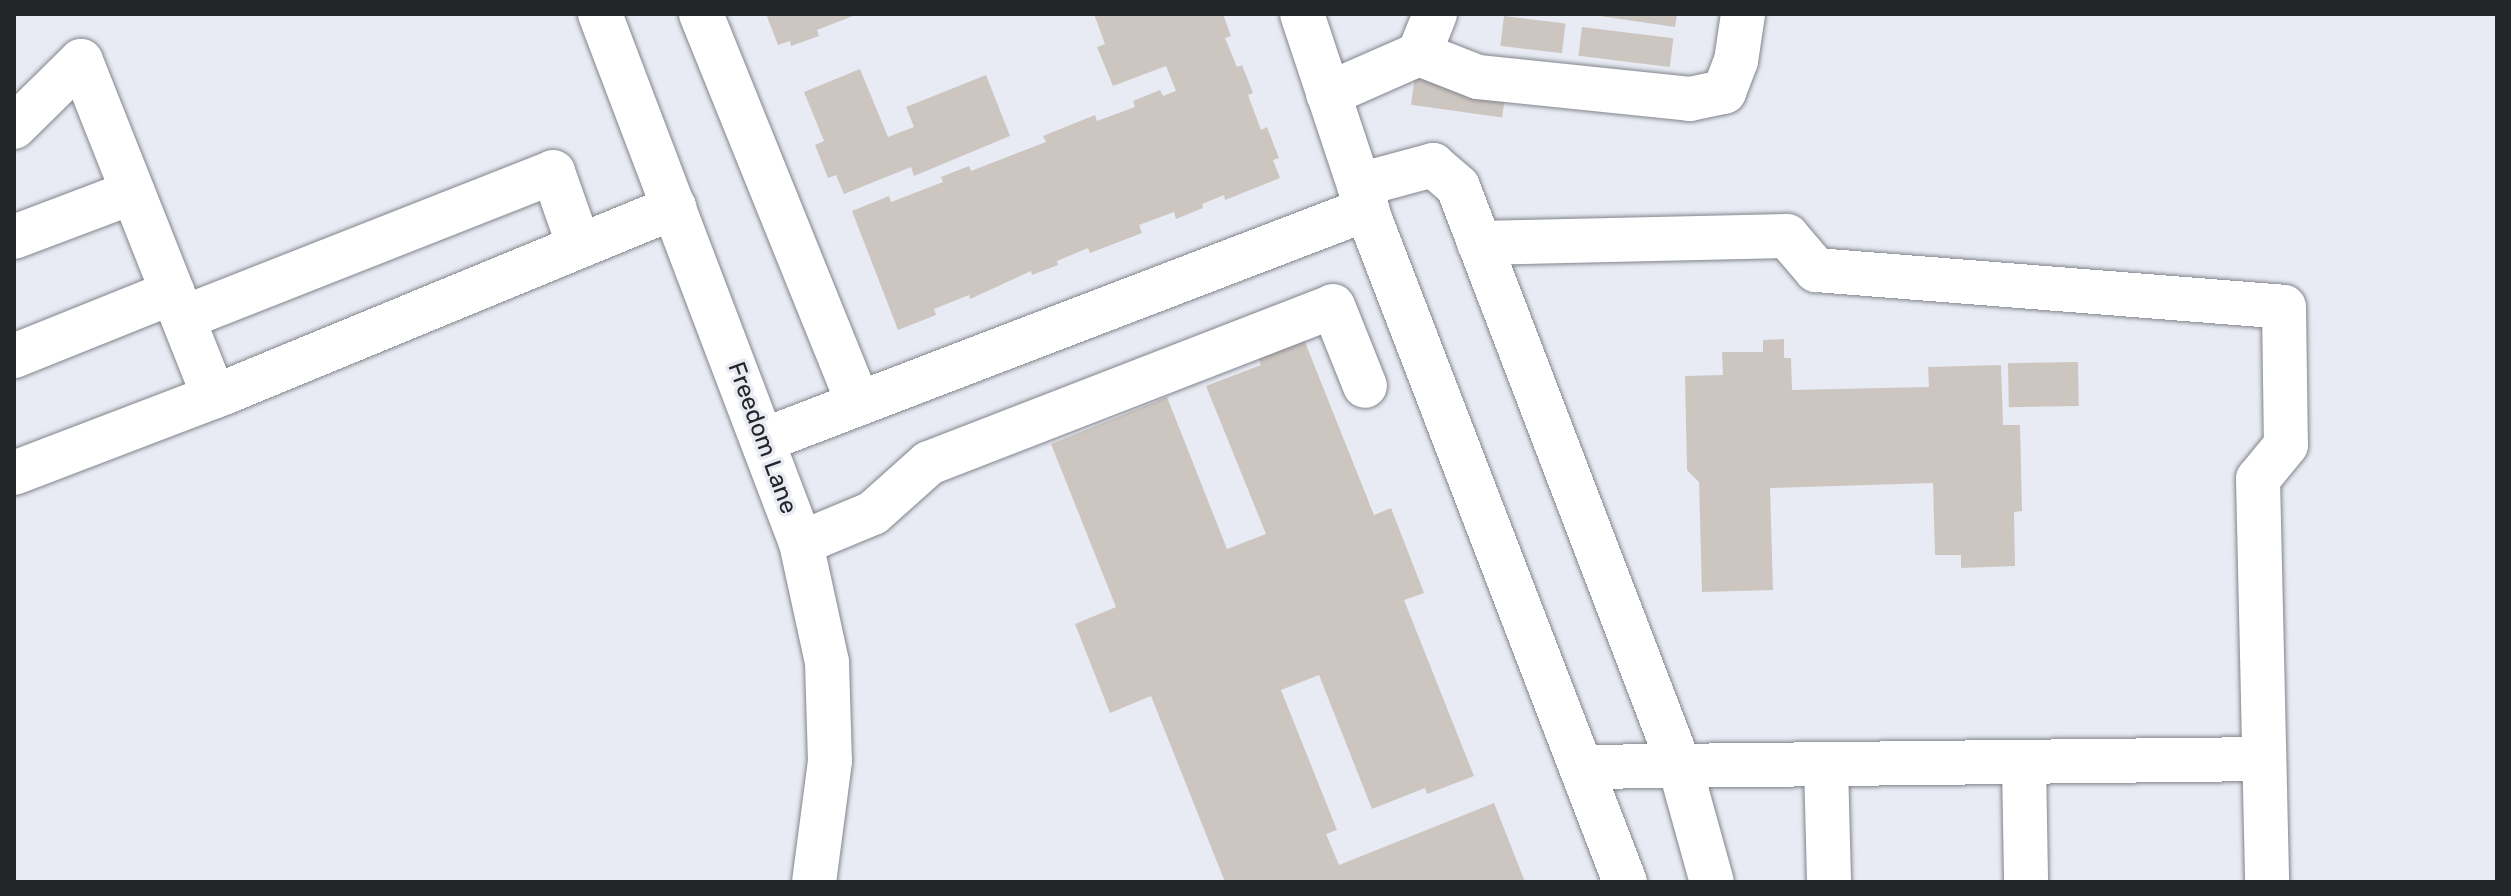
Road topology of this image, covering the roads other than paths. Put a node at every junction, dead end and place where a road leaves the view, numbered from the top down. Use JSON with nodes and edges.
{"nodes":[{"id":1,"x":600,"y":14,"type":"edge"},
{"id":2,"x":701,"y":14,"type":"edge"},
{"id":3,"x":1302,"y":14,"type":"edge"},
{"id":4,"x":1435,"y":14,"type":"edge"},
{"id":5,"x":1743,"y":14,"type":"edge"},
{"id":6,"x":1419,"y":54,"type":"junction"},
{"id":7,"x":1328,"y":94,"type":"junction"},
{"id":8,"x":14,"y":127,"type":"edge"},
{"id":9,"x":133,"y":192,"type":"junction"},
{"id":10,"x":1363,"y":197,"type":"junction"},
{"id":11,"x":674,"y":207,"type":"junction"},
{"id":12,"x":14,"y":237,"type":"edge"},
{"id":13,"x":1479,"y":243,"type":"junction"},
{"id":14,"x":579,"y":246,"type":"junction"},
{"id":15,"x":178,"y":305,"type":"junction"},
{"id":16,"x":14,"y":356,"type":"edge"},
{"id":17,"x":1365,"y":386,"type":"dead end"},
{"id":18,"x":214,"y":397,"type":"junction"},
{"id":19,"x":858,"y":402,"type":"junction"},
{"id":20,"x":764,"y":440,"type":"junction"},
{"id":21,"x":14,"y":473,"type":"edge"},
{"id":22,"x":801,"y":543,"type":"junction"},
{"id":23,"x":2263,"y":759,"type":"junction"},
{"id":24,"x":2024,"y":763,"type":"junction"},
{"id":25,"x":1826,"y":765,"type":"junction"},
{"id":26,"x":1581,"y":767,"type":"junction"},
{"id":27,"x":1680,"y":767,"type":"junction"},
{"id":28,"x":814,"y":882,"type":"edge"},
{"id":29,"x":1625,"y":882,"type":"edge"},
{"id":30,"x":1712,"y":882,"type":"edge"},
{"id":31,"x":1829,"y":882,"type":"edge"},
{"id":32,"x":2026,"y":882,"type":"edge"},
{"id":33,"x":2267,"y":882,"type":"edge"}],
"edges":[{"from":1,"to":11,"type":"lane","name":"Freedom Lane"},
{"from":2,"to":19,"type":"lane"},
{"from":3,"to":7,"type":"lane"},
{"from":4,"to":6,"type":"lane"},
{"from":5,"to":6,"type":"lane"},
{"from":6,"to":7,"type":"lane"},
{"from":7,"to":10,"type":"lane"},
{"from":8,"to":9,"type":"lane"},
{"from":9,"to":12,"type":"lane"},
{"from":9,"to":15,"type":"lane"},
{"from":10,"to":13,"type":"lane"},
{"from":10,"to":19,"type":"lane"},
{"from":10,"to":26,"type":"lane"},
{"from":11,"to":14,"type":"lane"},
{"from":11,"to":20,"type":"lane","name":"Freedom Lane"},
{"from":13,"to":23,"type":"lane"},
{"from":13,"to":27,"type":"lane"},
{"from":14,"to":15,"type":"lane"},
{"from":14,"to":18,"type":"lane"},
{"from":15,"to":16,"type":"lane"},
{"from":15,"to":18,"type":"lane"},
{"from":17,"to":22,"type":"lane"},
{"from":18,"to":21,"type":"lane"},
{"from":19,"to":20,"type":"lane"},
{"from":20,"to":22,"type":"lane","name":"Freedom Lane"},
{"from":22,"to":28,"type":"lane","name":"Freedom Lane"},
{"from":23,"to":24,"type":"lane"},
{"from":23,"to":33,"type":"lane"},
{"from":24,"to":25,"type":"lane"},
{"from":24,"to":32,"type":"lane"},
{"from":25,"to":27,"type":"lane"},
{"from":25,"to":31,"type":"lane"},
{"from":26,"to":27,"type":"lane"},
{"from":26,"to":29,"type":"lane"},
{"from":27,"to":30,"type":"lane"}]}
